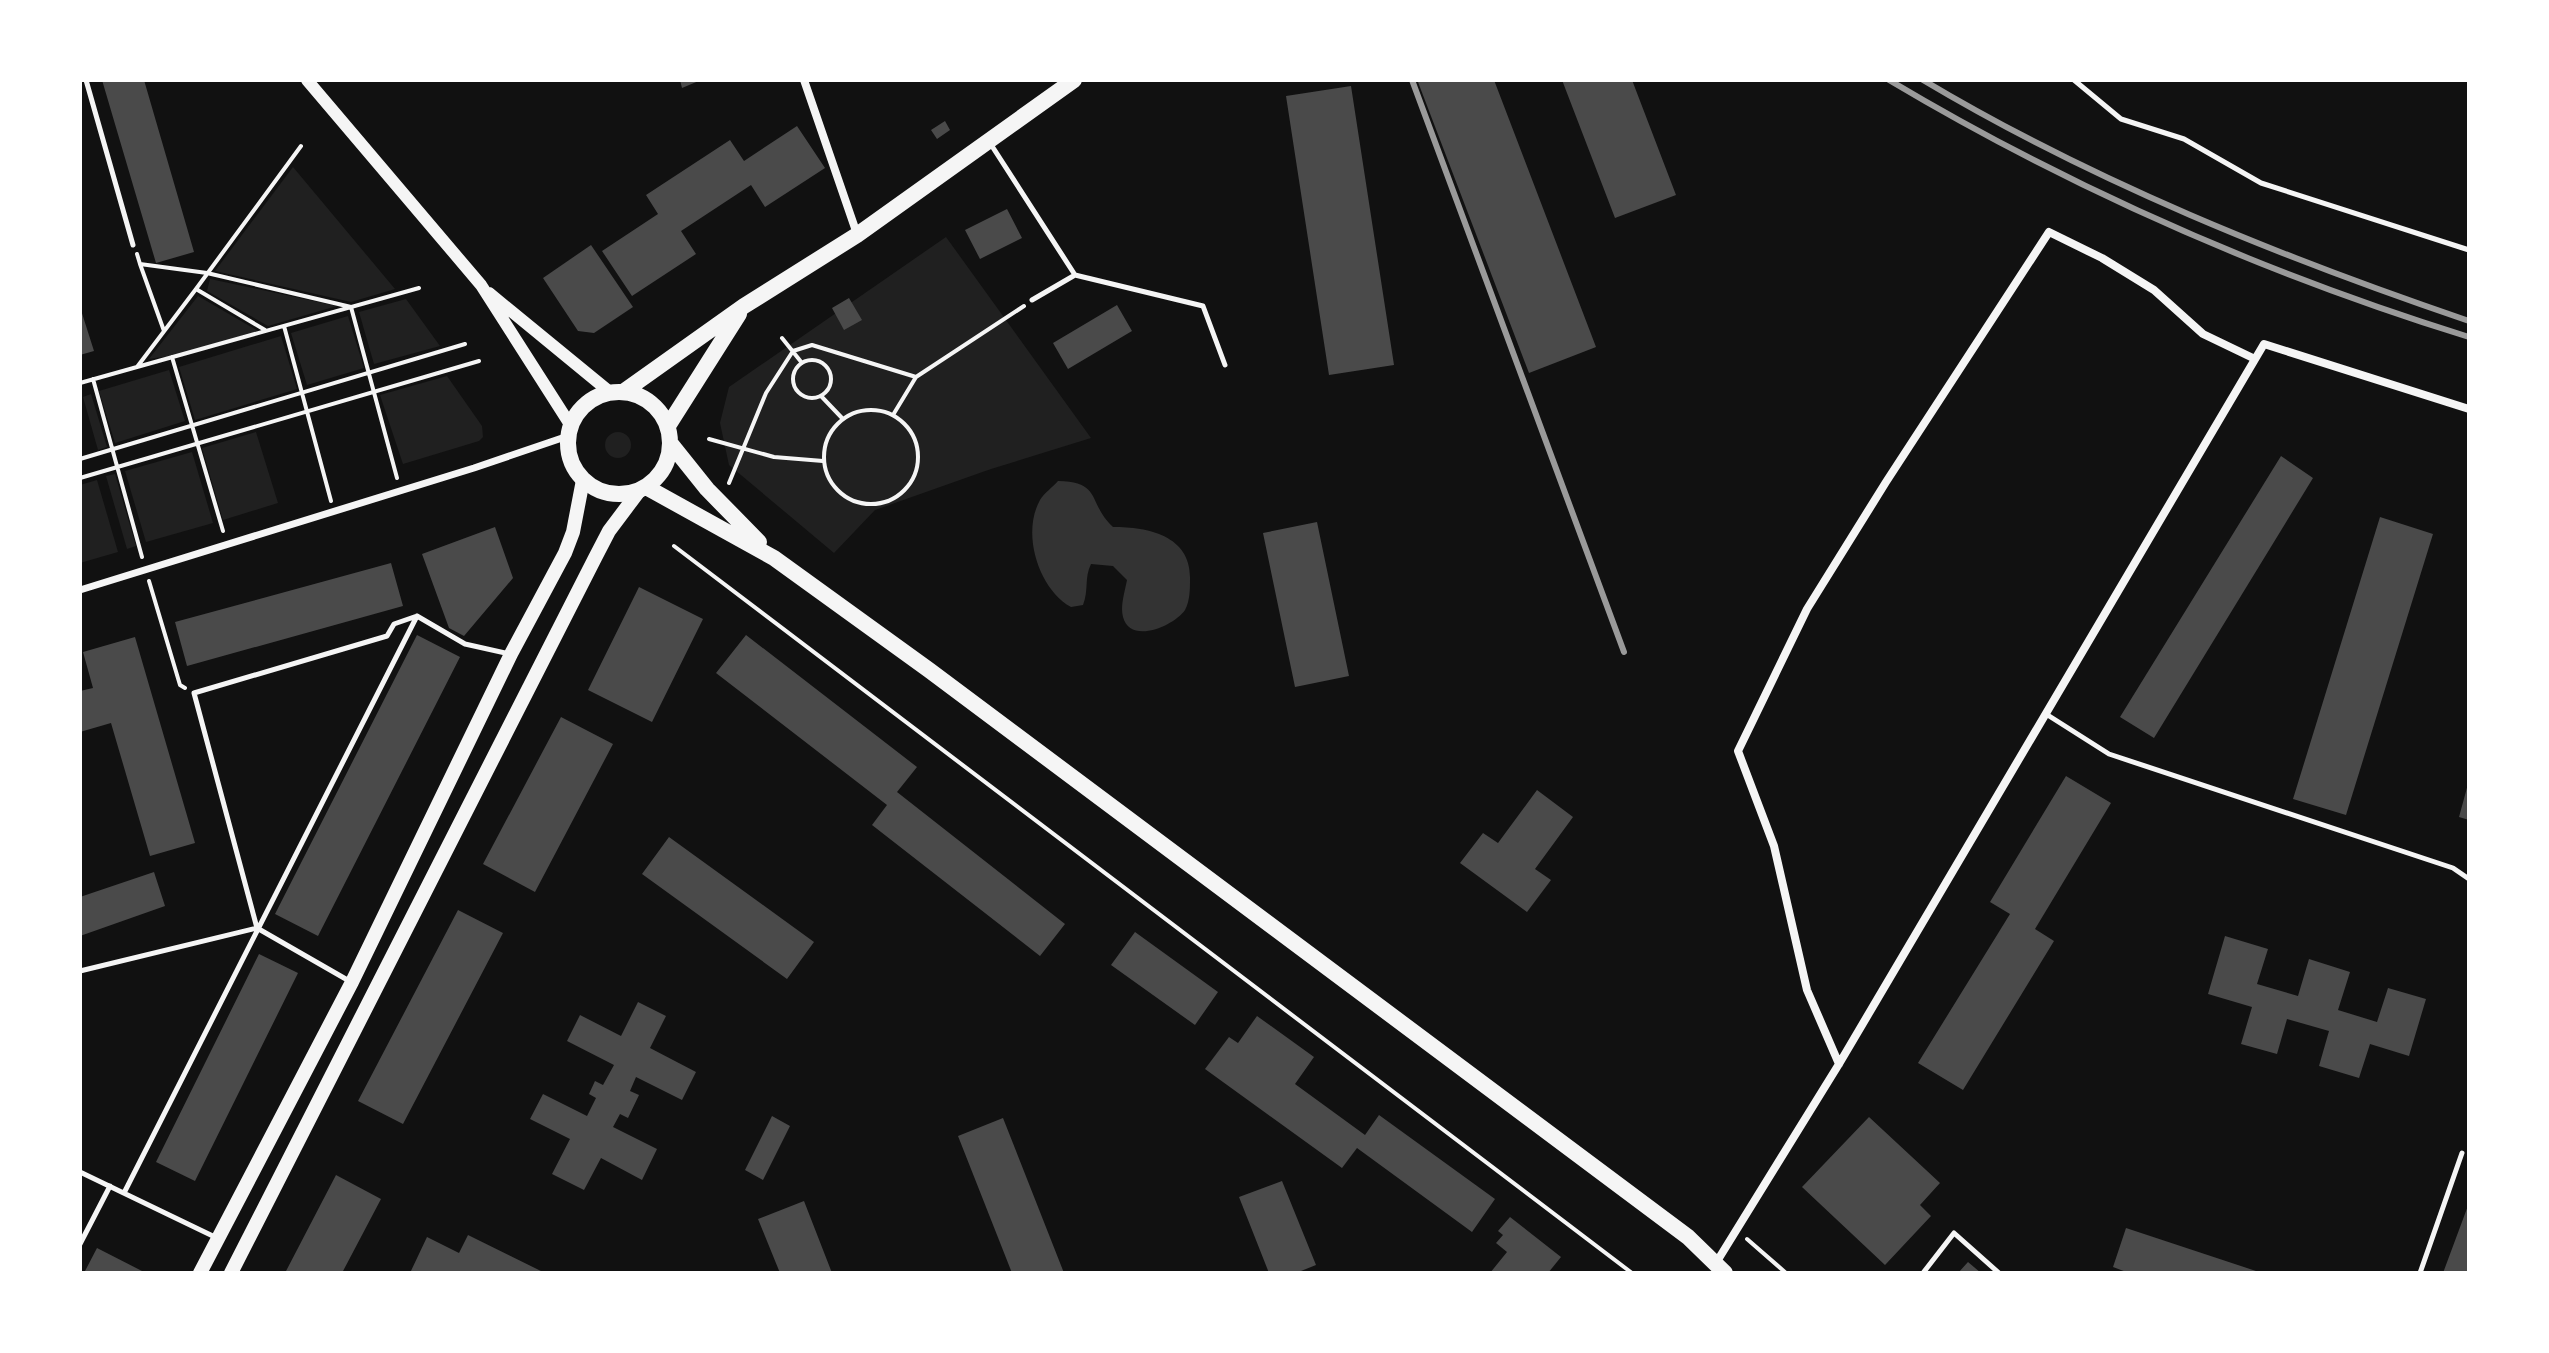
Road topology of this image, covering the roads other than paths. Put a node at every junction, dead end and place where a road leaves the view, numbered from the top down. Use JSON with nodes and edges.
{"nodes":[{"id":1,"x":86,"y":80,"type":"edge"},
{"id":2,"x":307,"y":80,"type":"edge"},
{"id":3,"x":804,"y":80,"type":"edge"},
{"id":4,"x":1074,"y":80,"type":"edge"},
{"id":5,"x":2074,"y":80,"type":"edge"},
{"id":6,"x":989,"y":142,"type":"junction"},
{"id":7,"x":857,"y":235,"type":"junction"},
{"id":8,"x":133,"y":245,"type":"road end"},
{"id":9,"x":2469,"y":250,"type":"edge"},
{"id":10,"x":1075,"y":275,"type":"junction"},
{"id":11,"x":481,"y":285,"type":"junction"},
{"id":12,"x":1032,"y":300,"type":"road end"},
{"id":13,"x":744,"y":306,"type":"junction"},
{"id":14,"x":2255,"y":359,"type":"junction"},
{"id":15,"x":1225,"y":365,"type":"dead end"},
{"id":16,"x":617,"y":393,"type":"junction"},
{"id":17,"x":2469,"y":409,"type":"edge"},
{"id":18,"x":668,"y":426,"type":"junction"},
{"id":19,"x":570,"y":431,"type":"junction"},
{"id":20,"x":671,"y":444,"type":"junction"},
{"id":21,"x":583,"y":480,"type":"junction"},
{"id":22,"x":642,"y":489,"type":"junction"},
{"id":23,"x":774,"y":558,"type":"junction"},
{"id":24,"x":80,"y":590,"type":"edge"},
{"id":25,"x":417,"y":616,"type":"junction"},
{"id":26,"x":511,"y":654,"type":"junction"},
{"id":27,"x":2046,"y":714,"type":"junction"},
{"id":28,"x":2469,"y":879,"type":"edge"},
{"id":29,"x":257,"y":928,"type":"junction"},
{"id":30,"x":80,"y":971,"type":"edge"},
{"id":31,"x":352,"y":982,"type":"junction"},
{"id":32,"x":1839,"y":1064,"type":"junction"},
{"id":33,"x":2462,"y":1153,"type":"dead end"},
{"id":34,"x":80,"y":1172,"type":"edge"},
{"id":35,"x":110,"y":1186,"type":"junction"},
{"id":36,"x":124,"y":1193,"type":"junction"},
{"id":37,"x":218,"y":1238,"type":"junction"},
{"id":38,"x":80,"y":1244,"type":"edge"},
{"id":39,"x":1720,"y":1268,"type":"edge"},
{"id":40,"x":200,"y":1273,"type":"edge"},
{"id":41,"x":231,"y":1273,"type":"edge"},
{"id":42,"x":1923,"y":1273,"type":"edge"},
{"id":43,"x":1999,"y":1273,"type":"edge"},
{"id":44,"x":2420,"y":1273,"type":"edge"}],
"edges":[{"from":1,"to":8,"type":"lane"},
{"from":2,"to":11,"type":"street"},
{"from":3,"to":7,"type":"street"},
{"from":4,"to":6,"type":"main road"},
{"from":5,"to":9,"type":"lane"},
{"from":6,"to":7,"type":"main road"},
{"from":6,"to":10,"type":"lane"},
{"from":7,"to":13,"type":"main road"},
{"from":10,"to":12,"type":"lane"},
{"from":10,"to":15,"type":"lane"},
{"from":11,"to":16,"type":"street"},
{"from":11,"to":19,"type":"street"},
{"from":13,"to":16,"type":"main road"},
{"from":13,"to":18,"type":"main road"},
{"from":14,"to":17,"type":"street"},
{"from":14,"to":27,"type":"street"},
{"from":14,"to":32,"type":"street"},
{"from":16,"to":18,"type":"main road"},
{"from":16,"to":19,"type":"main road"},
{"from":18,"to":20,"type":"main road"},
{"from":19,"to":21,"type":"main road"},
{"from":19,"to":24,"type":"street"},
{"from":20,"to":22,"type":"main road"},
{"from":20,"to":23,"type":"main road"},
{"from":21,"to":22,"type":"main road"},
{"from":21,"to":26,"type":"main road"},
{"from":22,"to":23,"type":"main road"},
{"from":22,"to":41,"type":"main road"},
{"from":23,"to":39,"type":"main road"},
{"from":25,"to":26,"type":"lane"},
{"from":25,"to":29,"type":"lane"},
{"from":25,"to":29,"type":"lane"},
{"from":26,"to":31,"type":"main road"},
{"from":27,"to":28,"type":"lane"},
{"from":27,"to":32,"type":"street"},
{"from":29,"to":30,"type":"lane"},
{"from":29,"to":31,"type":"lane"},
{"from":29,"to":36,"type":"lane"},
{"from":31,"to":37,"type":"main road"},
{"from":32,"to":39,"type":"street"},
{"from":33,"to":44,"type":"lane"},
{"from":34,"to":35,"type":"lane"},
{"from":35,"to":36,"type":"lane"},
{"from":35,"to":38,"type":"lane"},
{"from":36,"to":37,"type":"lane"},
{"from":37,"to":40,"type":"main road"},
{"from":42,"to":43,"type":"lane"}]}
